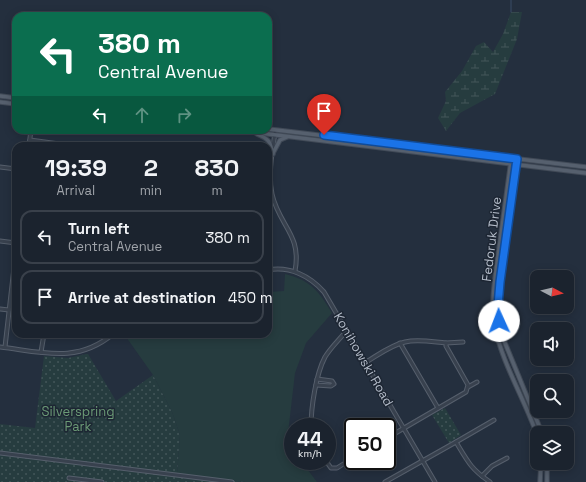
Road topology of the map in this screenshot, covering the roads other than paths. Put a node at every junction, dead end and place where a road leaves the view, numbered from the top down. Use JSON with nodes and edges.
{"nodes":[{"id":1,"x":0,"y":96,"type":"edge"},
{"id":2,"x":12,"y":98,"type":"edge"},
{"id":3,"x":0,"y":102,"type":"edge"},
{"id":4,"x":12,"y":104,"type":"edge"},
{"id":5,"x":272,"y":129,"type":"edge"},
{"id":6,"x":275,"y":130,"type":"junction"},
{"id":7,"x":31,"y":134,"type":"edge"},
{"id":8,"x":255,"y":134,"type":"edge"},
{"id":9,"x":267,"y":134,"type":"edge"},
{"id":10,"x":275,"y":135,"type":"junction"},
{"id":11,"x":290,"y":137,"type":"junction"},
{"id":12,"x":30,"y":140,"type":"joint"},
{"id":13,"x":45,"y":142,"type":"edge"},
{"id":14,"x":269,"y":142,"type":"edge"},
{"id":15,"x":272,"y":150,"type":"edge"},
{"id":16,"x":273,"y":154,"type":"junction"},
{"id":17,"x":272,"y":158,"type":"edge"},
{"id":18,"x":511,"y":158,"type":"junction"},
{"id":19,"x":517,"y":159,"type":"junction"},
{"id":20,"x":510,"y":164,"type":"junction"},
{"id":21,"x":516,"y":164,"type":"junction"},
{"id":22,"x":0,"y":167,"type":"edge"},
{"id":23,"x":586,"y":167,"type":"edge"},
{"id":24,"x":12,"y":168,"type":"edge"},
{"id":25,"x":586,"y":172,"type":"edge"},
{"id":26,"x":272,"y":190,"type":"edge"},
{"id":27,"x":0,"y":241,"type":"edge"},
{"id":28,"x":12,"y":242,"type":"edge"},
{"id":29,"x":272,"y":270,"type":"edge"},
{"id":30,"x":295,"y":271,"type":"junction"},
{"id":31,"x":12,"y":284,"type":"edge"},
{"id":32,"x":0,"y":309,"type":"edge"},
{"id":33,"x":9,"y":310,"type":"junction"},
{"id":34,"x":347,"y":330,"type":"junction"},
{"id":35,"x":43,"y":338,"type":"edge"},
{"id":36,"x":107,"y":338,"type":"edge"},
{"id":37,"x":463,"y":342,"type":"dead end"},
{"id":38,"x":400,"y":343,"type":"junction"},
{"id":39,"x":446,"y":343,"type":"junction"},
{"id":40,"x":0,"y":347,"type":"edge"},
{"id":41,"x":4,"y":348,"type":"junction"},
{"id":42,"x":41,"y":352,"type":"junction"},
{"id":43,"x":366,"y":362,"type":"junction"},
{"id":44,"x":317,"y":379,"type":"junction"},
{"id":45,"x":477,"y":382,"type":"dead end"},
{"id":46,"x":316,"y":385,"type":"junction"},
{"id":47,"x":468,"y":387,"type":"junction"},
{"id":48,"x":438,"y":408,"type":"junction"},
{"id":49,"x":312,"y":418,"type":"edge"},
{"id":50,"x":494,"y":420,"type":"dead end"},
{"id":51,"x":533,"y":426,"type":"edge"},
{"id":52,"x":539,"y":426,"type":"edge"},
{"id":53,"x":404,"y":428,"type":"junction"},
{"id":54,"x":396,"y":433,"type":"edge"},
{"id":55,"x":456,"y":442,"type":"junction"},
{"id":56,"x":0,"y":453,"type":"edge"},
{"id":57,"x":507,"y":458,"type":"dead end"},
{"id":58,"x":423,"y":461,"type":"junction"},
{"id":59,"x":541,"y":470,"type":"edge"},
{"id":60,"x":547,"y":470,"type":"edge"},
{"id":61,"x":482,"y":476,"type":"junction"},
{"id":62,"x":68,"y":478,"type":"dead end"},
{"id":63,"x":388,"y":481,"type":"edge"},
{"id":64,"x":102,"y":482,"type":"edge"},
{"id":65,"x":232,"y":482,"type":"edge"},
{"id":66,"x":435,"y":482,"type":"edge"},
{"id":67,"x":490,"y":482,"type":"edge"},
{"id":68,"x":540,"y":482,"type":"edge"},
{"id":69,"x":546,"y":482,"type":"edge"}],
"edges":[{"from":1,"to":2,"type":"main road"},
{"from":3,"to":4,"type":"main road"},
{"from":5,"to":6,"type":"main road"},
{"from":6,"to":10,"type":"street"},
{"from":6,"to":18,"type":"main road"},
{"from":7,"to":12,"type":"street"},
{"from":8,"to":14,"type":"main road"},
{"from":9,"to":10,"type":"main road"},
{"from":10,"to":11,"type":"main road"},
{"from":10,"to":16,"type":"street"},
{"from":11,"to":16,"type":"main road"},
{"from":11,"to":20,"type":"main road"},
{"from":12,"to":13,"type":"street"},
{"from":15,"to":16,"type":"main road"},
{"from":16,"to":17,"type":"street"},
{"from":18,"to":19,"type":"main road"},
{"from":18,"to":20,"type":"main road","name":"Fedoruk Drive"},
{"from":19,"to":21,"type":"main road","name":"Fedoruk Drive"},
{"from":19,"to":23,"type":"main road"},
{"from":20,"to":21,"type":"main road"},
{"from":20,"to":51,"type":"main road","name":"Fedoruk Drive"},
{"from":21,"to":25,"type":"main road"},
{"from":21,"to":52,"type":"main road","name":"Fedoruk Drive"},
{"from":22,"to":24,"type":"street"},
{"from":26,"to":30,"type":"street"},
{"from":27,"to":28,"type":"street"},
{"from":29,"to":30,"type":"street","name":"Konihowski Road"},
{"from":30,"to":34,"type":"street","name":"Konihowski Road"},
{"from":31,"to":33,"type":"street"},
{"from":32,"to":33,"type":"street"},
{"from":33,"to":41,"type":"street"},
{"from":34,"to":43,"type":"street","name":"Konihowski Road"},
{"from":34,"to":44,"type":"street"},
{"from":35,"to":42,"type":"street"},
{"from":36,"to":42,"type":"street"},
{"from":37,"to":39,"type":"street"},
{"from":38,"to":39,"type":"street"},
{"from":38,"to":43,"type":"street"},
{"from":38,"to":48,"type":"street"},
{"from":39,"to":47,"type":"street"},
{"from":40,"to":41,"type":"street"},
{"from":41,"to":42,"type":"street"},
{"from":43,"to":53,"type":"street","name":"Konihowski Road"},
{"from":44,"to":46,"type":"street"},
{"from":44,"to":46,"type":"street"},
{"from":45,"to":47,"type":"street"},
{"from":46,"to":49,"type":"street"},
{"from":47,"to":48,"type":"street"},
{"from":48,"to":53,"type":"street"},
{"from":50,"to":55,"type":"street"},
{"from":53,"to":54,"type":"street"},
{"from":53,"to":58,"type":"street","name":"Konihowski Road"},
{"from":55,"to":58,"type":"street"},
{"from":55,"to":61,"type":"street"},
{"from":56,"to":65,"type":"street"},
{"from":57,"to":61,"type":"street"},
{"from":58,"to":63,"type":"street"},
{"from":58,"to":66,"type":"street","name":"Konihowski Road"},
{"from":59,"to":68,"type":"main road"},
{"from":60,"to":69,"type":"main road"},
{"from":61,"to":67,"type":"street"},
{"from":62,"to":64,"type":"street"}]}
